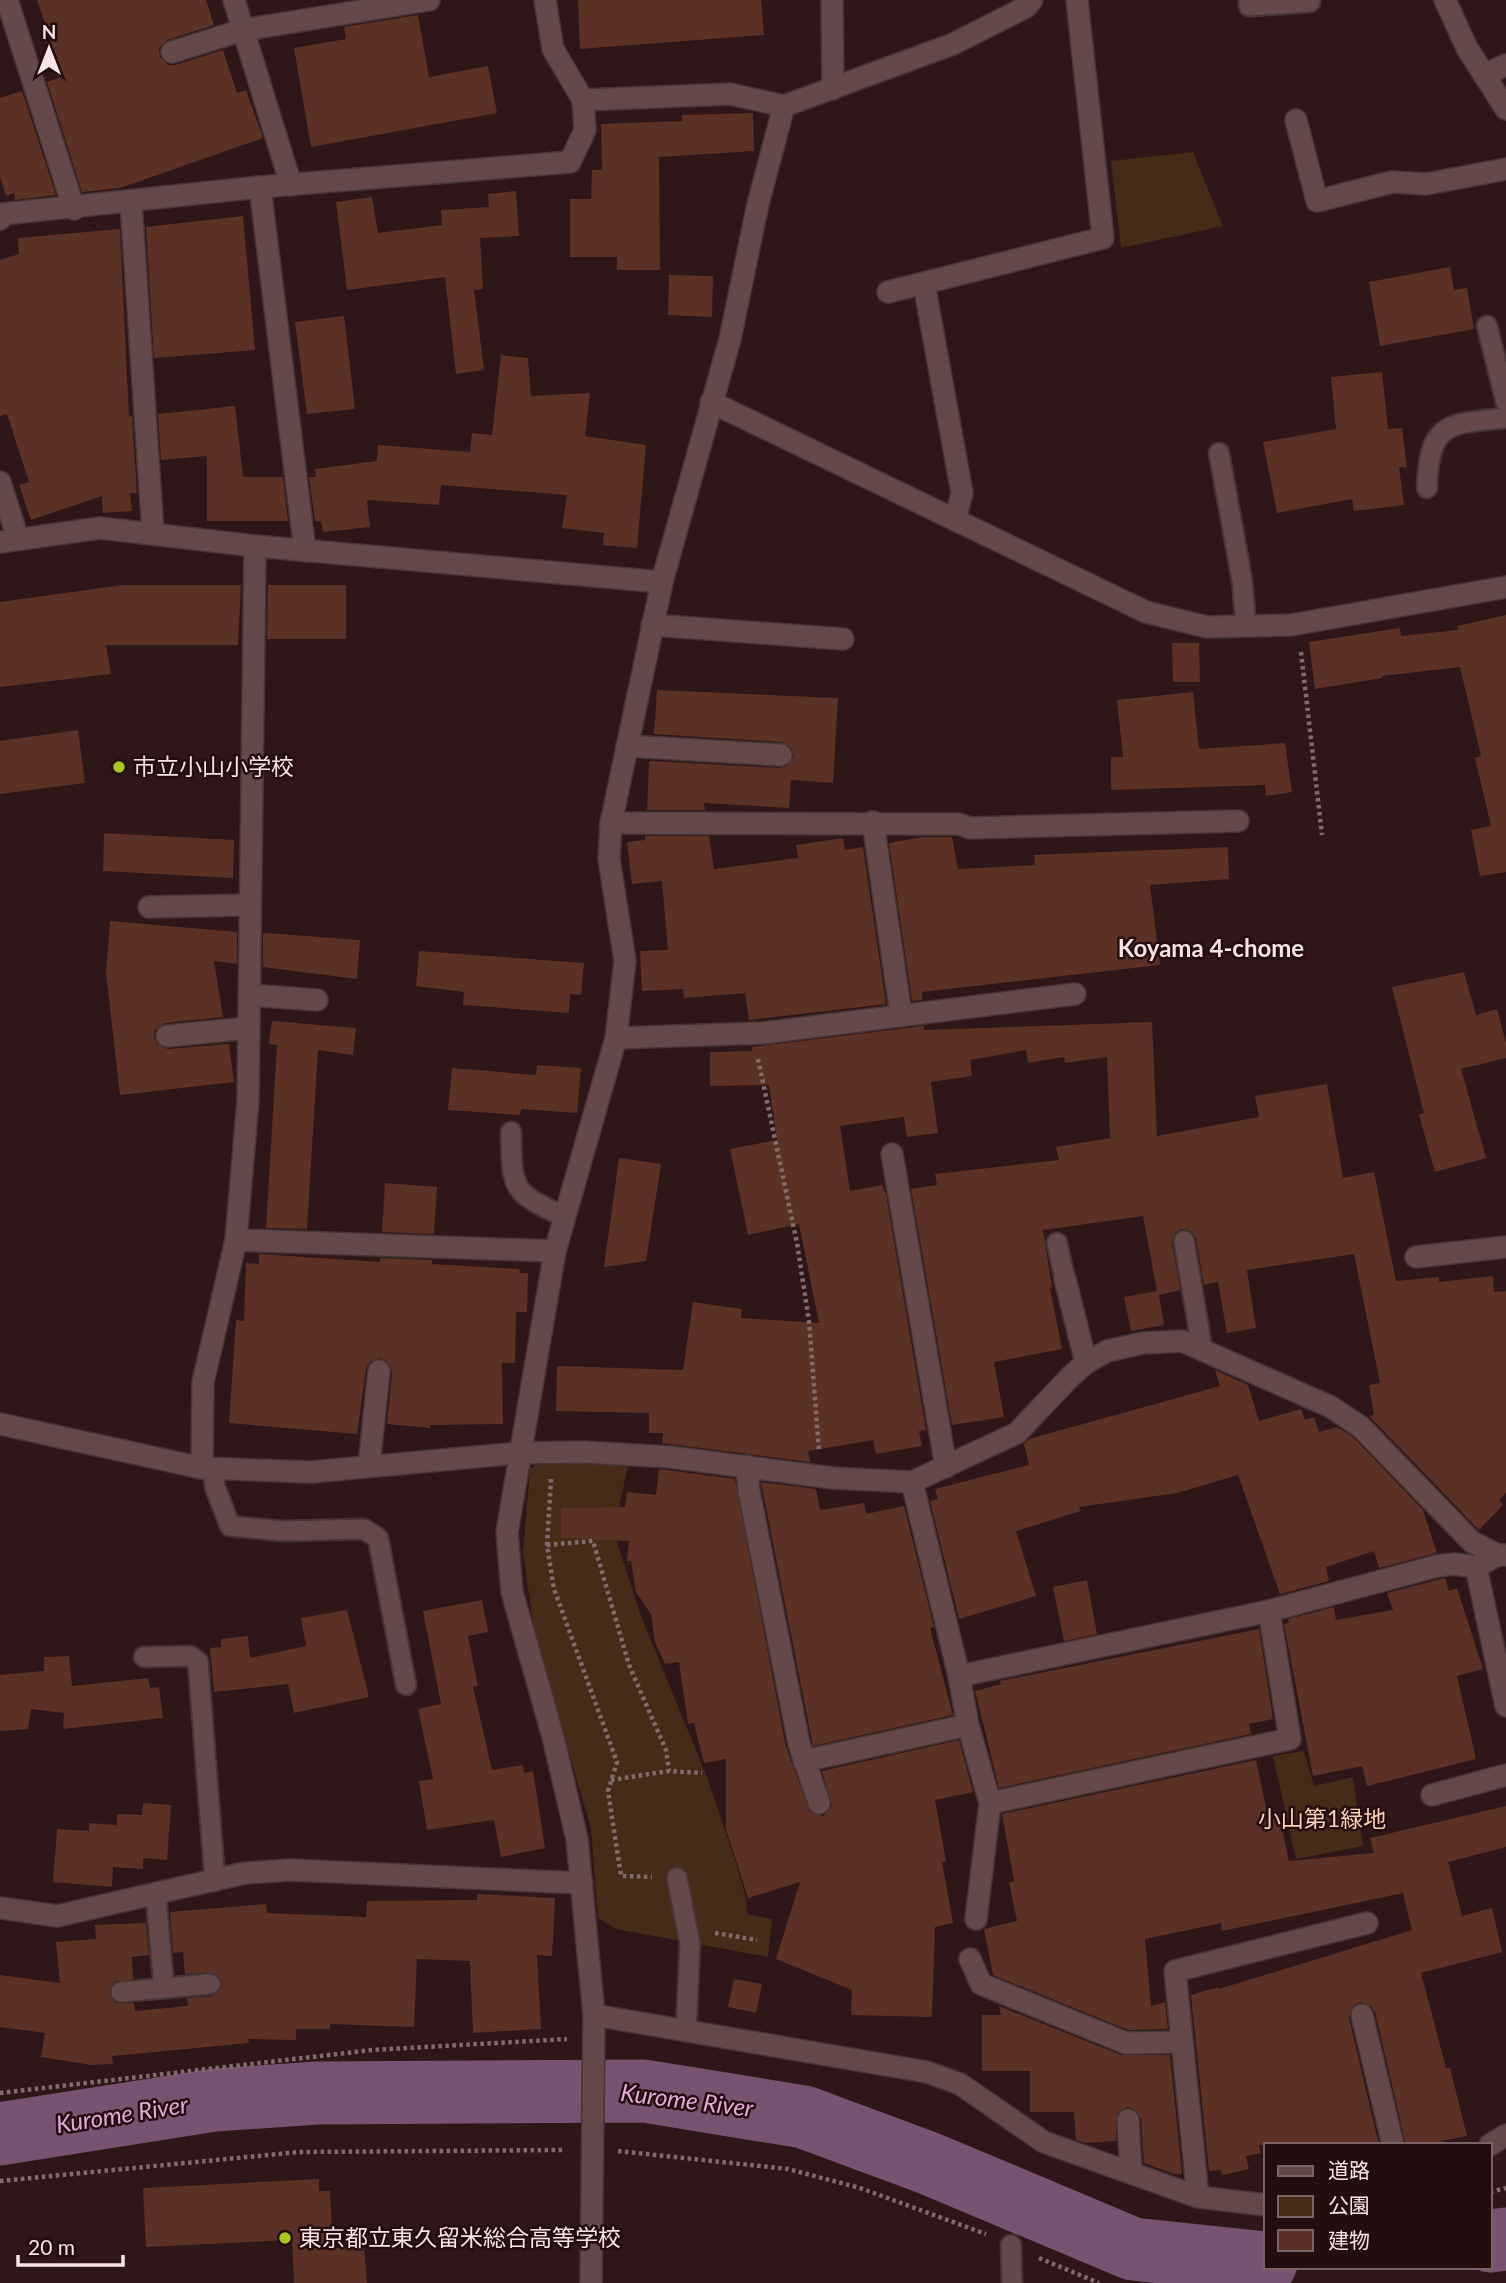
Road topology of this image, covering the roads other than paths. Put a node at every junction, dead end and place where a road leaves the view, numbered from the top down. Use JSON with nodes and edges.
{"nodes":[{"id":1,"x":7,"y":0,"type":"edge"},
{"id":2,"x":234,"y":0,"type":"edge"},
{"id":3,"x":429,"y":0,"type":"edge"},
{"id":4,"x":545,"y":0,"type":"edge"},
{"id":5,"x":832,"y":0,"type":"edge"},
{"id":6,"x":1032,"y":0,"type":"edge"},
{"id":7,"x":1077,"y":0,"type":"edge"},
{"id":8,"x":1248,"y":0,"type":"edge"},
{"id":9,"x":1445,"y":0,"type":"edge"},
{"id":10,"x":1310,"y":2,"type":"dead end"},
{"id":11,"x":243,"y":30,"type":"junction"},
{"id":12,"x":172,"y":52,"type":"dead end"},
{"id":13,"x":1506,"y":65,"type":"edge"},
{"id":14,"x":1485,"y":75,"type":"junction"},
{"id":15,"x":833,"y":89,"type":"junction"},
{"id":16,"x":583,"y":100,"type":"junction"},
{"id":17,"x":784,"y":106,"type":"junction"},
{"id":18,"x":1506,"y":109,"type":"edge"},
{"id":19,"x":1296,"y":120,"type":"dead end"},
{"id":20,"x":1506,"y":169,"type":"edge"},
{"id":21,"x":291,"y":185,"type":"junction"},
{"id":22,"x":260,"y":187,"type":"junction"},
{"id":23,"x":131,"y":203,"type":"junction"},
{"id":24,"x":74,"y":209,"type":"junction"},
{"id":25,"x":0,"y":219,"type":"edge"},
{"id":26,"x":924,"y":284,"type":"junction"},
{"id":27,"x":888,"y":292,"type":"dead end"},
{"id":28,"x":1487,"y":326,"type":"dead end"},
{"id":29,"x":711,"y":402,"type":"junction"},
{"id":30,"x":1506,"y":402,"type":"edge"},
{"id":31,"x":1506,"y":418,"type":"edge"},
{"id":32,"x":1219,"y":453,"type":"dead end"},
{"id":33,"x":0,"y":482,"type":"edge"},
{"id":34,"x":1427,"y":488,"type":"dead end"},
{"id":35,"x":955,"y":520,"type":"junction"},
{"id":36,"x":153,"y":533,"type":"junction"},
{"id":37,"x":9,"y":540,"type":"edge"},
{"id":38,"x":255,"y":546,"type":"junction"},
{"id":39,"x":305,"y":551,"type":"junction"},
{"id":40,"x":662,"y":582,"type":"junction"},
{"id":41,"x":1506,"y":587,"type":"edge"},
{"id":42,"x":652,"y":625,"type":"junction"},
{"id":43,"x":1246,"y":626,"type":"junction"},
{"id":44,"x":843,"y":639,"type":"dead end"},
{"id":45,"x":627,"y":746,"type":"junction"},
{"id":46,"x":781,"y":755,"type":"dead end"},
{"id":47,"x":1238,"y":821,"type":"dead end"},
{"id":48,"x":873,"y":822,"type":"junction"},
{"id":49,"x":611,"y":823,"type":"junction"},
{"id":50,"x":249,"y":905,"type":"junction"},
{"id":51,"x":149,"y":907,"type":"dead end"},
{"id":52,"x":1075,"y":994,"type":"dead end"},
{"id":53,"x":248,"y":995,"type":"junction"},
{"id":54,"x":317,"y":1000,"type":"dead end"},
{"id":55,"x":901,"y":1015,"type":"junction"},
{"id":56,"x":248,"y":1028,"type":"junction"},
{"id":57,"x":167,"y":1037,"type":"dead end"},
{"id":58,"x":616,"y":1038,"type":"junction"},
{"id":59,"x":511,"y":1132,"type":"dead end"},
{"id":60,"x":892,"y":1154,"type":"dead end"},
{"id":61,"x":565,"y":1217,"type":"junction"},
{"id":62,"x":236,"y":1240,"type":"junction"},
{"id":63,"x":1184,"y":1241,"type":"dead end"},
{"id":64,"x":1057,"y":1243,"type":"dead end"},
{"id":65,"x":1506,"y":1247,"type":"edge"},
{"id":66,"x":555,"y":1251,"type":"junction"},
{"id":67,"x":1416,"y":1257,"type":"dead end"},
{"id":68,"x":1065,"y":1279,"type":"joint"},
{"id":69,"x":1202,"y":1348,"type":"junction"},
{"id":70,"x":1086,"y":1363,"type":"junction"},
{"id":71,"x":379,"y":1371,"type":"dead end"},
{"id":72,"x":0,"y":1424,"type":"edge"},
{"id":73,"x":519,"y":1453,"type":"junction"},
{"id":74,"x":369,"y":1465,"type":"junction"},
{"id":75,"x":747,"y":1466,"type":"junction"},
{"id":76,"x":946,"y":1467,"type":"junction"},
{"id":77,"x":207,"y":1468,"type":"junction"},
{"id":78,"x":912,"y":1482,"type":"junction"},
{"id":79,"x":1502,"y":1555,"type":"edge"},
{"id":80,"x":1476,"y":1567,"type":"junction"},
{"id":81,"x":1269,"y":1611,"type":"junction"},
{"id":82,"x":144,"y":1657,"type":"dead end"},
{"id":83,"x":959,"y":1676,"type":"junction"},
{"id":84,"x":406,"y":1685,"type":"dead end"},
{"id":85,"x":1506,"y":1706,"type":"edge"},
{"id":86,"x":968,"y":1725,"type":"junction"},
{"id":87,"x":804,"y":1761,"type":"junction"},
{"id":88,"x":1506,"y":1775,"type":"edge"},
{"id":89,"x":1432,"y":1795,"type":"dead end"},
{"id":90,"x":819,"y":1803,"type":"dead end"},
{"id":91,"x":990,"y":1803,"type":"junction"},
{"id":92,"x":677,"y":1878,"type":"road end"},
{"id":93,"x":215,"y":1881,"type":"junction"},
{"id":94,"x":582,"y":1883,"type":"junction"},
{"id":95,"x":156,"y":1895,"type":"junction"},
{"id":96,"x":0,"y":1908,"type":"edge"},
{"id":97,"x":976,"y":1919,"type":"dead end"},
{"id":98,"x":1367,"y":1923,"type":"dead end"},
{"id":99,"x":970,"y":1959,"type":"dead end"},
{"id":100,"x":210,"y":1984,"type":"dead end"},
{"id":101,"x":164,"y":1988,"type":"junction"},
{"id":102,"x":121,"y":1992,"type":"dead end"},
{"id":103,"x":594,"y":2015,"type":"junction"},
{"id":104,"x":1362,"y":2015,"type":"dead end"},
{"id":105,"x":686,"y":2031,"type":"junction"},
{"id":106,"x":1182,"y":2042,"type":"junction"},
{"id":107,"x":1128,"y":2120,"type":"dead end"},
{"id":108,"x":1393,"y":2143,"type":"edge"},
{"id":109,"x":1131,"y":2173,"type":"junction"},
{"id":110,"x":1198,"y":2197,"type":"junction"},
{"id":111,"x":1264,"y":2205,"type":"edge"},
{"id":112,"x":1011,"y":2245,"type":"road end"},
{"id":113,"x":591,"y":2283,"type":"edge"},
{"id":114,"x":1012,"y":2283,"type":"edge"}],
"edges":[{"from":1,"to":24,"type":"street"},
{"from":2,"to":11,"type":"street"},
{"from":3,"to":11,"type":"street"},
{"from":4,"to":16,"type":"street"},
{"from":5,"to":15,"type":"street"},
{"from":6,"to":15,"type":"street"},
{"from":7,"to":26,"type":"street"},
{"from":8,"to":10,"type":"lane"},
{"from":9,"to":14,"type":"street"},
{"from":11,"to":12,"type":"street"},
{"from":11,"to":21,"type":"street"},
{"from":13,"to":14,"type":"street"},
{"from":14,"to":18,"type":"street"},
{"from":15,"to":17,"type":"street"},
{"from":16,"to":17,"type":"street"},
{"from":16,"to":21,"type":"street"},
{"from":17,"to":29,"type":"street"},
{"from":19,"to":20,"type":"street"},
{"from":21,"to":22,"type":"street"},
{"from":22,"to":23,"type":"street"},
{"from":22,"to":39,"type":"street"},
{"from":23,"to":24,"type":"street"},
{"from":23,"to":36,"type":"street"},
{"from":24,"to":25,"type":"street"},
{"from":26,"to":27,"type":"street"},
{"from":26,"to":35,"type":"street"},
{"from":28,"to":30,"type":"lane"},
{"from":29,"to":35,"type":"street"},
{"from":29,"to":40,"type":"street"},
{"from":31,"to":34,"type":"lane"},
{"from":32,"to":43,"type":"lane"},
{"from":33,"to":37,"type":"street"},
{"from":35,"to":43,"type":"street"},
{"from":36,"to":37,"type":"street"},
{"from":36,"to":38,"type":"street"},
{"from":38,"to":39,"type":"street"},
{"from":38,"to":50,"type":"street"},
{"from":39,"to":40,"type":"street"},
{"from":40,"to":42,"type":"street"},
{"from":41,"to":43,"type":"street"},
{"from":42,"to":44,"type":"street"},
{"from":42,"to":45,"type":"street"},
{"from":45,"to":46,"type":"street"},
{"from":45,"to":49,"type":"street"},
{"from":47,"to":48,"type":"street"},
{"from":48,"to":49,"type":"street"},
{"from":48,"to":55,"type":"street"},
{"from":49,"to":58,"type":"street"},
{"from":50,"to":51,"type":"street"},
{"from":50,"to":53,"type":"street"},
{"from":52,"to":55,"type":"street"},
{"from":53,"to":54,"type":"street"},
{"from":53,"to":56,"type":"street"},
{"from":55,"to":58,"type":"street"},
{"from":56,"to":57,"type":"street"},
{"from":56,"to":62,"type":"street"},
{"from":58,"to":61,"type":"street"},
{"from":59,"to":61,"type":"lane"},
{"from":60,"to":76,"type":"street"},
{"from":61,"to":66,"type":"street"},
{"from":62,"to":66,"type":"street"},
{"from":62,"to":77,"type":"street"},
{"from":63,"to":69,"type":"lane"},
{"from":64,"to":68,"type":"lane"},
{"from":65,"to":67,"type":"street"},
{"from":66,"to":73,"type":"street"},
{"from":68,"to":70,"type":"street"},
{"from":69,"to":70,"type":"street"},
{"from":69,"to":79,"type":"street"},
{"from":70,"to":76,"type":"street"},
{"from":71,"to":74,"type":"street"},
{"from":72,"to":77,"type":"street"},
{"from":73,"to":74,"type":"street"},
{"from":73,"to":75,"type":"street"},
{"from":73,"to":94,"type":"street"},
{"from":74,"to":77,"type":"street"},
{"from":75,"to":78,"type":"street"},
{"from":75,"to":87,"type":"street"},
{"from":76,"to":78,"type":"street"},
{"from":77,"to":84,"type":"lane"},
{"from":78,"to":83,"type":"street"},
{"from":79,"to":80,"type":"street"},
{"from":80,"to":81,"type":"street"},
{"from":80,"to":85,"type":"street"},
{"from":81,"to":83,"type":"street"},
{"from":81,"to":91,"type":"street"},
{"from":82,"to":93,"type":"lane"},
{"from":83,"to":86,"type":"street"},
{"from":86,"to":87,"type":"street"},
{"from":86,"to":91,"type":"street"},
{"from":87,"to":90,"type":"street"},
{"from":88,"to":89,"type":"street"},
{"from":91,"to":97,"type":"street"},
{"from":92,"to":105,"type":"lane"},
{"from":93,"to":94,"type":"street"},
{"from":93,"to":95,"type":"street"},
{"from":94,"to":103,"type":"street"},
{"from":95,"to":96,"type":"street"},
{"from":95,"to":101,"type":"lane"},
{"from":98,"to":106,"type":"street"},
{"from":99,"to":106,"type":"street"},
{"from":100,"to":101,"type":"lane"},
{"from":101,"to":102,"type":"lane"},
{"from":103,"to":105,"type":"street"},
{"from":103,"to":113,"type":"street"},
{"from":104,"to":108,"type":"street"},
{"from":105,"to":109,"type":"street"},
{"from":106,"to":110,"type":"street"},
{"from":107,"to":109,"type":"street"},
{"from":109,"to":110,"type":"street"},
{"from":110,"to":111,"type":"street"},
{"from":112,"to":114,"type":"lane"}]}
